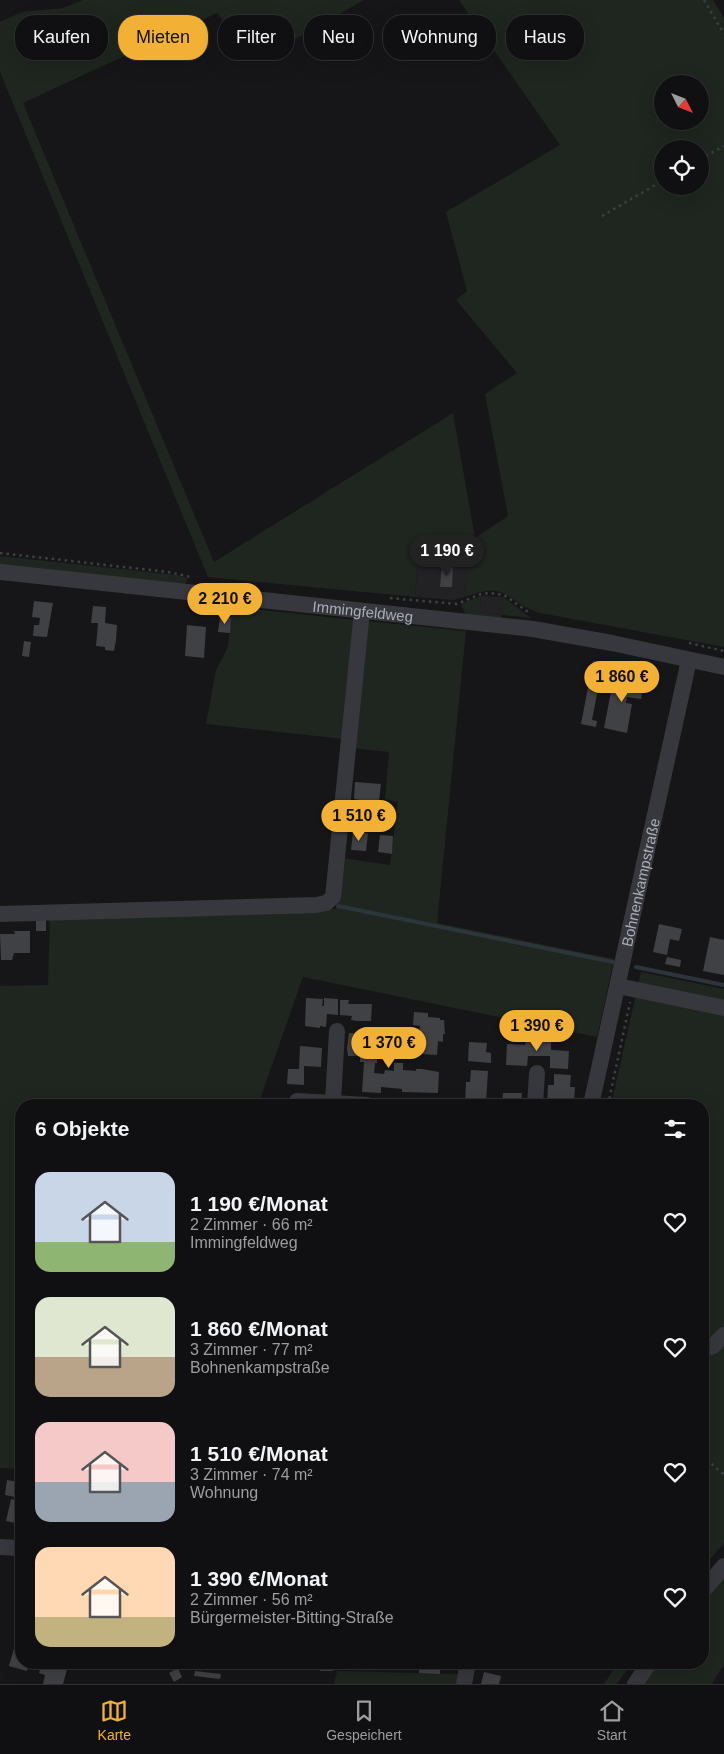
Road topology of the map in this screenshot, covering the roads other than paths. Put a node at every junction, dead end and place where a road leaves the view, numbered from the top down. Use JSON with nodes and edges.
{"nodes":[{"id":1,"x":0,"y":572,"type":"edge"},
{"id":2,"x":362,"y":610,"type":"junction"},
{"id":3,"x":689,"y":660,"type":"junction"},
{"id":4,"x":724,"y":667,"type":"edge"},
{"id":5,"x":0,"y":914,"type":"edge"},
{"id":6,"x":618,"y":986,"type":"junction"},
{"id":7,"x":724,"y":1008,"type":"edge"},
{"id":8,"x":337,"y":1031,"type":"dead end"},
{"id":9,"x":538,"y":1073,"type":"dead end"},
{"id":10,"x":333,"y":1099,"type":"edge"},
{"id":11,"x":536,"y":1099,"type":"edge"},
{"id":12,"x":592,"y":1099,"type":"edge"},
{"id":13,"x":724,"y":1335,"type":"edge"},
{"id":14,"x":709,"y":1347,"type":"edge"},
{"id":15,"x":0,"y":1547,"type":"edge"},
{"id":16,"x":15,"y":1548,"type":"edge"},
{"id":17,"x":724,"y":1566,"type":"edge"},
{"id":18,"x":709,"y":1584,"type":"edge"},
{"id":19,"x":467,"y":1669,"type":"edge"},
{"id":20,"x":645,"y":1669,"type":"edge"},
{"id":21,"x":464,"y":1684,"type":"edge"},
{"id":22,"x":635,"y":1684,"type":"edge"}],
"edges":[{"from":1,"to":2,"type":"street","name":"Immingfeldweg"},
{"from":2,"to":3,"type":"street","name":"Immingfeldweg"},
{"from":2,"to":5,"type":"street"},
{"from":3,"to":4,"type":"street","name":"Immingfeldweg"},
{"from":3,"to":6,"type":"street","name":"Bohnenkampstraße"},
{"from":6,"to":7,"type":"street"},
{"from":6,"to":12,"type":"street","name":"Bohnenkampstraße"},
{"from":8,"to":10,"type":"street"},
{"from":9,"to":11,"type":"street"},
{"from":13,"to":14,"type":"street"},
{"from":15,"to":16,"type":"street"},
{"from":17,"to":18,"type":"street"},
{"from":19,"to":21,"type":"street"},
{"from":20,"to":22,"type":"street"}]}
